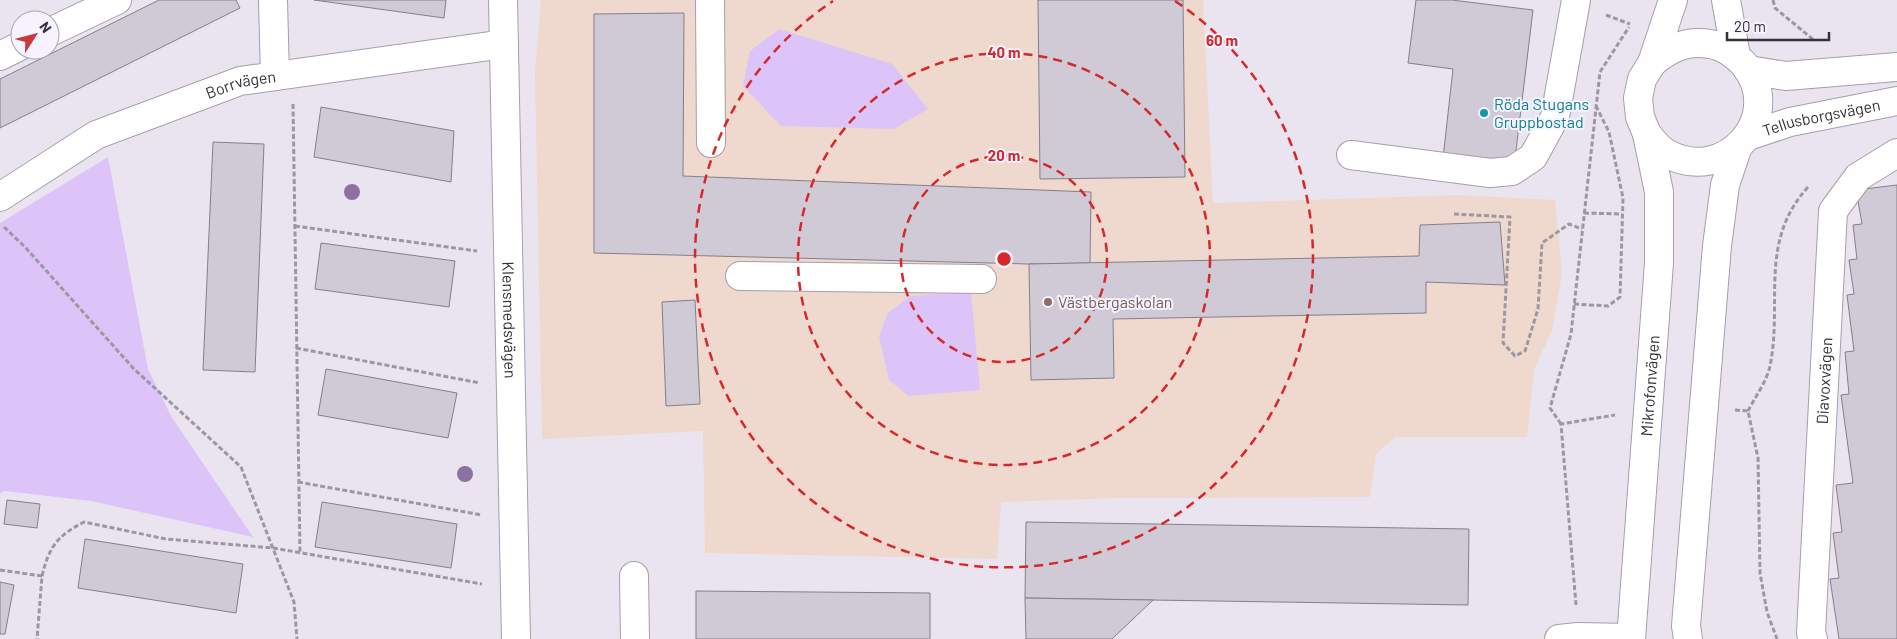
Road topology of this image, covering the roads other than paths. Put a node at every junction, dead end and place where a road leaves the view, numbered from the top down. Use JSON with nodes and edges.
{"nodes":[{"id":1,"x":117,"y":0,"type":"edge"},
{"id":2,"x":273,"y":0,"type":"edge"},
{"id":3,"x":503,"y":0,"type":"edge"},
{"id":4,"x":710,"y":0,"type":"edge"},
{"id":5,"x":1576,"y":0,"type":"edge"},
{"id":6,"x":1673,"y":0,"type":"edge"},
{"id":7,"x":1726,"y":0,"type":"edge"},
{"id":8,"x":60,"y":27,"type":"edge"},
{"id":9,"x":504,"y":44,"type":"junction"},
{"id":10,"x":1652,"y":63,"type":"junction"},
{"id":11,"x":1742,"y":63,"type":"junction"},
{"id":12,"x":1897,"y":66,"type":"edge"},
{"id":13,"x":283,"y":75,"type":"junction"},
{"id":14,"x":1897,"y":101,"type":"edge"},
{"id":15,"x":1647,"y":134,"type":"junction"},
{"id":16,"x":1742,"y":142,"type":"junction"},
{"id":17,"x":710,"y":143,"type":"dead end"},
{"id":18,"x":1897,"y":153,"type":"edge"},
{"id":19,"x":1351,"y":155,"type":"dead end"},
{"id":20,"x":0,"y":197,"type":"edge"},
{"id":21,"x":740,"y":276,"type":"dead end"},
{"id":22,"x":982,"y":279,"type":"dead end"},
{"id":23,"x":634,"y":576,"type":"dead end"},
{"id":24,"x":1568,"y":638,"type":"edge"},
{"id":25,"x":1631,"y":638,"type":"edge"},
{"id":26,"x":516,"y":639,"type":"edge"},
{"id":27,"x":635,"y":639,"type":"edge"},
{"id":28,"x":1688,"y":639,"type":"edge"},
{"id":29,"x":1814,"y":639,"type":"edge"}],
"edges":[{"from":1,"to":8,"type":"street"},
{"from":2,"to":13,"type":"street"},
{"from":3,"to":9,"type":"street","name":"Klensmedsvägen"},
{"from":4,"to":17,"type":"street"},
{"from":5,"to":19,"type":"street"},
{"from":6,"to":10,"type":"street","name":"Mikrofonvägen"},
{"from":7,"to":11,"type":"street"},
{"from":9,"to":13,"type":"street","name":"Borrvägen"},
{"from":9,"to":26,"type":"street","name":"Klensmedsvägen"},
{"from":10,"to":11,"type":"street","name":"Mikrofonvägen"},
{"from":10,"to":15,"type":"street","name":"Mikrofonvägen"},
{"from":11,"to":12,"type":"street"},
{"from":11,"to":16,"type":"street"},
{"from":13,"to":20,"type":"street","name":"Borrvägen"},
{"from":14,"to":16,"type":"street","name":"Tellusborgsvägen"},
{"from":15,"to":16,"type":"street","name":"Mikrofonvägen"},
{"from":15,"to":25,"type":"street","name":"Mikrofonvägen"},
{"from":16,"to":28,"type":"street"},
{"from":18,"to":29,"type":"street","name":"Diavoxvägen"},
{"from":21,"to":22,"type":"street"},
{"from":23,"to":27,"type":"street"},
{"from":24,"to":25,"type":"street","name":"Mikrofonvägen"}]}
